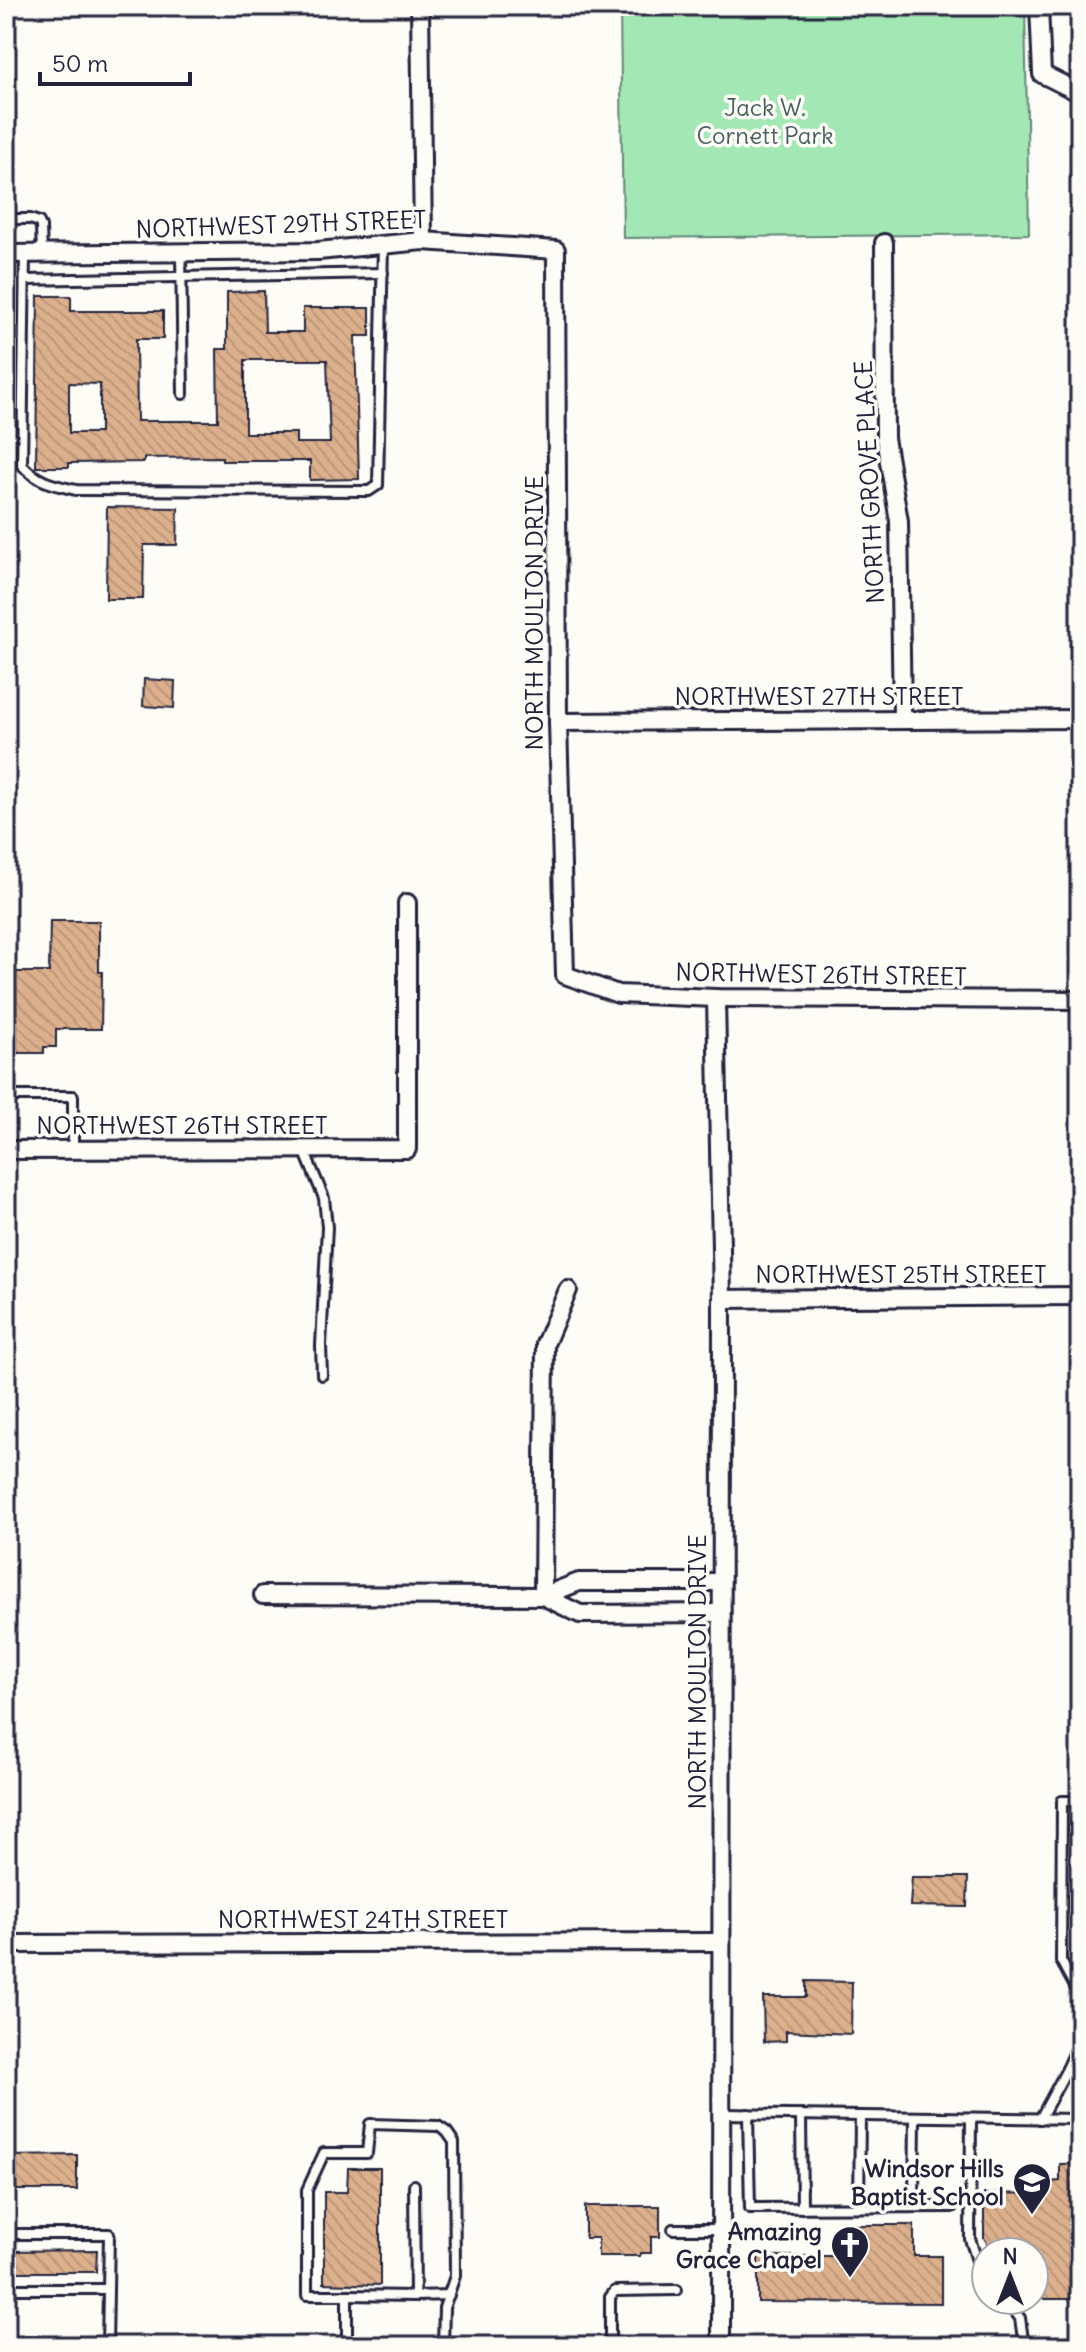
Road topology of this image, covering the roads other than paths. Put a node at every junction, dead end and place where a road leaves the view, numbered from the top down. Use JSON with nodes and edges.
{"nodes":[{"id":1,"x":420,"y":6,"type":"edge"},
{"id":2,"x":1039,"y":6,"type":"edge"},
{"id":3,"x":1080,"y":93,"type":"edge"},
{"id":4,"x":6,"y":219,"type":"edge"},
{"id":5,"x":423,"y":241,"type":"junction"},
{"id":6,"x":884,"y":243,"type":"dead end"},
{"id":7,"x":383,"y":245,"type":"junction"},
{"id":8,"x":556,"y":250,"type":"joint"},
{"id":9,"x":181,"y":253,"type":"junction"},
{"id":10,"x":6,"y":254,"type":"edge"},
{"id":11,"x":34,"y":254,"type":"junction"},
{"id":12,"x":383,"y":273,"type":"junction"},
{"id":13,"x":182,"y":278,"type":"junction"},
{"id":14,"x":25,"y":280,"type":"junction"},
{"id":15,"x":183,"y":394,"type":"dead end"},
{"id":16,"x":902,"y":718,"type":"junction"},
{"id":17,"x":1080,"y":719,"type":"edge"},
{"id":18,"x":558,"y":722,"type":"junction"},
{"id":19,"x":407,"y":903,"type":"dead end"},
{"id":20,"x":565,"y":975,"type":"joint"},
{"id":21,"x":716,"y":998,"type":"junction"},
{"id":22,"x":1080,"y":1000,"type":"edge"},
{"id":23,"x":6,"y":1096,"type":"edge"},
{"id":24,"x":304,"y":1149,"type":"junction"},
{"id":25,"x":6,"y":1150,"type":"edge"},
{"id":26,"x":73,"y":1150,"type":"junction"},
{"id":27,"x":568,"y":1290,"type":"dead end"},
{"id":28,"x":1080,"y":1296,"type":"edge"},
{"id":29,"x":722,"y":1299,"type":"junction"},
{"id":30,"x":322,"y":1375,"type":"dead end"},
{"id":31,"x":721,"y":1582,"type":"junction"},
{"id":32,"x":627,"y":1583,"type":"junction"},
{"id":33,"x":263,"y":1595,"type":"dead end"},
{"id":34,"x":543,"y":1596,"type":"junction"},
{"id":35,"x":628,"y":1613,"type":"junction"},
{"id":36,"x":721,"y":1613,"type":"junction"},
{"id":37,"x":1080,"y":1801,"type":"edge"},
{"id":38,"x":721,"y":1942,"type":"junction"},
{"id":39,"x":6,"y":1944,"type":"edge"},
{"id":40,"x":1080,"y":1996,"type":"edge"},
{"id":41,"x":1080,"y":2040,"type":"edge"},
{"id":42,"x":1067,"y":2069,"type":"junction"},
{"id":43,"x":1080,"y":2069,"type":"edge"},
{"id":44,"x":721,"y":2114,"type":"junction"},
{"id":45,"x":748,"y":2114,"type":"junction"},
{"id":46,"x":801,"y":2115,"type":"junction"},
{"id":47,"x":860,"y":2116,"type":"junction"},
{"id":48,"x":915,"y":2117,"type":"junction"},
{"id":49,"x":971,"y":2118,"type":"junction"},
{"id":50,"x":1040,"y":2119,"type":"junction"},
{"id":51,"x":1080,"y":2119,"type":"edge"},
{"id":52,"x":414,"y":2185,"type":"dead end"},
{"id":53,"x":859,"y":2207,"type":"junction"},
{"id":54,"x":914,"y":2207,"type":"junction"},
{"id":55,"x":952,"y":2207,"type":"dead end"},
{"id":56,"x":802,"y":2208,"type":"junction"},
{"id":57,"x":673,"y":2229,"type":"dead end"},
{"id":58,"x":721,"y":2229,"type":"junction"},
{"id":59,"x":6,"y":2234,"type":"edge"},
{"id":60,"x":970,"y":2236,"type":"edge"},
{"id":61,"x":6,"y":2289,"type":"edge"},
{"id":62,"x":108,"y":2289,"type":"junction"},
{"id":63,"x":677,"y":2290,"type":"dead end"},
{"id":64,"x":347,"y":2295,"type":"junction"},
{"id":65,"x":449,"y":2295,"type":"junction"},
{"id":66,"x":415,"y":2296,"type":"junction"},
{"id":67,"x":1018,"y":2316,"type":"edge"},
{"id":68,"x":107,"y":2346,"type":"edge"},
{"id":69,"x":347,"y":2346,"type":"edge"},
{"id":70,"x":443,"y":2346,"type":"edge"},
{"id":71,"x":610,"y":2346,"type":"edge"},
{"id":72,"x":721,"y":2346,"type":"edge"},
{"id":73,"x":1024,"y":2346,"type":"edge"}],
"edges":[{"from":1,"to":5,"type":"street"},
{"from":2,"to":3,"type":"street"},
{"from":4,"to":11,"type":"lane"},
{"from":5,"to":7,"type":"street","name":"NORTHWEST 29TH STREET"},
{"from":5,"to":8,"type":"street","name":"NORTHWEST 29TH STREET"},
{"from":6,"to":16,"type":"street","name":"NORTH GROVE PLACE"},
{"from":7,"to":9,"type":"street","name":"NORTHWEST 29TH STREET"},
{"from":7,"to":12,"type":"lane"},
{"from":8,"to":18,"type":"street","name":"NORTH MOULTON DRIVE"},
{"from":9,"to":11,"type":"street","name":"NORTHWEST 29TH STREET"},
{"from":9,"to":13,"type":"lane"},
{"from":10,"to":11,"type":"street","name":"NORTHWEST 29TH STREET"},
{"from":11,"to":14,"type":"lane"},
{"from":12,"to":13,"type":"lane"},
{"from":12,"to":14,"type":"lane"},
{"from":13,"to":14,"type":"lane"},
{"from":13,"to":15,"type":"lane"},
{"from":16,"to":17,"type":"street","name":"NORTHWEST 27TH STREET"},
{"from":16,"to":18,"type":"street","name":"NORTHWEST 27TH STREET"},
{"from":18,"to":20,"type":"street","name":"NORTH MOULTON DRIVE"},
{"from":19,"to":24,"type":"street","name":"NORTHWEST 26TH STREET"},
{"from":20,"to":21,"type":"street","name":"NORTHWEST 26TH STREET"},
{"from":21,"to":22,"type":"street","name":"NORTHWEST 26TH STREET"},
{"from":21,"to":29,"type":"street","name":"NORTH MOULTON DRIVE"},
{"from":23,"to":26,"type":"lane"},
{"from":24,"to":26,"type":"street","name":"NORTHWEST 26TH STREET"},
{"from":24,"to":30,"type":"lane"},
{"from":25,"to":26,"type":"street","name":"NORTHWEST 26TH STREET"},
{"from":27,"to":34,"type":"street"},
{"from":28,"to":29,"type":"street","name":"NORTHWEST 25TH STREET"},
{"from":29,"to":31,"type":"street","name":"NORTH MOULTON DRIVE"},
{"from":31,"to":32,"type":"street"},
{"from":31,"to":36,"type":"street","name":"NORTH MOULTON DRIVE"},
{"from":32,"to":34,"type":"street"},
{"from":32,"to":35,"type":"street"},
{"from":33,"to":34,"type":"street"},
{"from":34,"to":35,"type":"street"},
{"from":35,"to":36,"type":"street"},
{"from":36,"to":38,"type":"street","name":"NORTH MOULTON DRIVE"},
{"from":37,"to":40,"type":"lane"},
{"from":38,"to":39,"type":"street","name":"NORTHWEST 24TH STREET"},
{"from":38,"to":44,"type":"street","name":"NORTH MOULTON DRIVE"},
{"from":41,"to":42,"type":"lane"},
{"from":42,"to":43,"type":"lane"},
{"from":42,"to":50,"type":"lane"},
{"from":44,"to":45,"type":"lane"},
{"from":44,"to":58,"type":"street","name":"NORTH MOULTON DRIVE"},
{"from":45,"to":46,"type":"lane"},
{"from":45,"to":56,"type":"lane"},
{"from":46,"to":47,"type":"lane"},
{"from":46,"to":56,"type":"lane"},
{"from":47,"to":48,"type":"lane"},
{"from":47,"to":53,"type":"lane"},
{"from":48,"to":49,"type":"lane"},
{"from":48,"to":54,"type":"lane"},
{"from":49,"to":50,"type":"lane"},
{"from":49,"to":60,"type":"lane"},
{"from":50,"to":51,"type":"lane"},
{"from":52,"to":66,"type":"lane"},
{"from":53,"to":54,"type":"lane"},
{"from":53,"to":56,"type":"lane"},
{"from":54,"to":55,"type":"lane"},
{"from":57,"to":58,"type":"lane"},
{"from":58,"to":72,"type":"street","name":"NORTH MOULTON DRIVE"},
{"from":59,"to":62,"type":"lane"},
{"from":61,"to":62,"type":"lane"},
{"from":62,"to":68,"type":"lane"},
{"from":63,"to":71,"type":"lane"},
{"from":64,"to":65,"type":"lane"},
{"from":64,"to":66,"type":"lane"},
{"from":64,"to":69,"type":"lane"},
{"from":65,"to":66,"type":"lane"},
{"from":65,"to":70,"type":"lane"},
{"from":67,"to":73,"type":"lane"}]}
